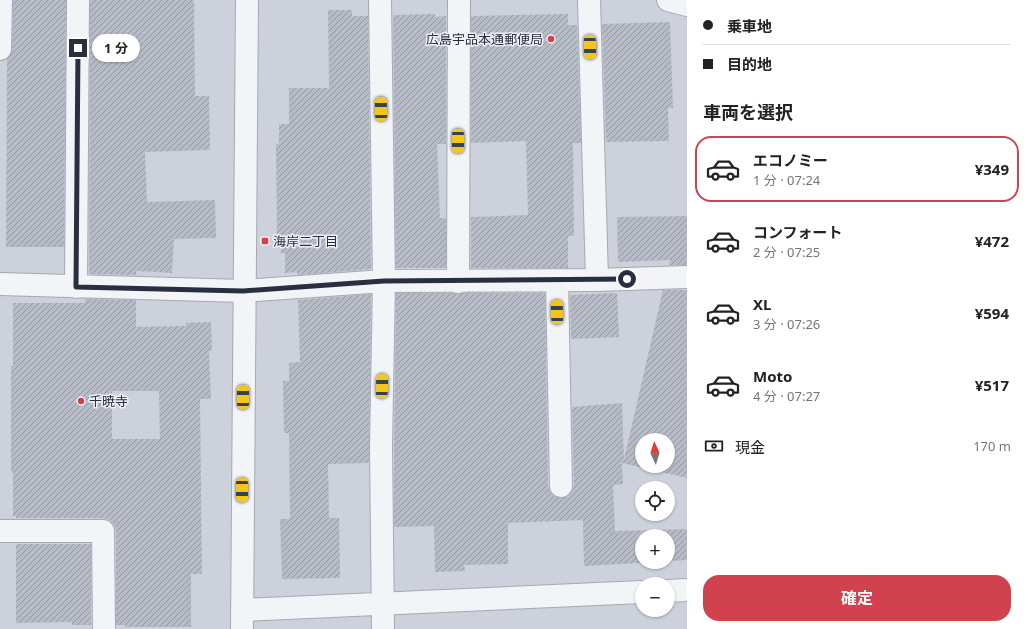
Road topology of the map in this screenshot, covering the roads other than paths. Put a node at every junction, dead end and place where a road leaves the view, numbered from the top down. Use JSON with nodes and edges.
{"nodes":[{"id":1,"x":0,"y":0,"type":"edge"},
{"id":2,"x":78,"y":0,"type":"edge"},
{"id":3,"x":246,"y":0,"type":"edge"},
{"id":4,"x":380,"y":0,"type":"edge"},
{"id":5,"x":459,"y":0,"type":"edge"},
{"id":6,"x":589,"y":0,"type":"edge"},
{"id":7,"x":668,"y":0,"type":"edge"},
{"id":8,"x":687,"y":4,"type":"edge"},
{"id":9,"x":0,"y":49,"type":"edge"},
{"id":10,"x":687,"y":277,"type":"edge"},
{"id":11,"x":597,"y":280,"type":"junction"},
{"id":12,"x":384,"y":281,"type":"junction"},
{"id":13,"x":557,"y":281,"type":"junction"},
{"id":14,"x":458,"y":282,"type":"junction"},
{"id":15,"x":0,"y":284,"type":"edge"},
{"id":16,"x":76,"y":287,"type":"junction"},
{"id":17,"x":243,"y":291,"type":"junction"},
{"id":18,"x":561,"y":486,"type":"dead end"},
{"id":19,"x":0,"y":531,"type":"edge"},
{"id":20,"x":687,"y":590,"type":"edge"},
{"id":21,"x":675,"y":591,"type":"edge"},
{"id":22,"x":635,"y":592,"type":"edge"},
{"id":23,"x":383,"y":603,"type":"junction"},
{"id":24,"x":242,"y":620,"type":"edge"},
{"id":25,"x":104,"y":629,"type":"edge"},
{"id":26,"x":383,"y":629,"type":"edge"}],
"edges":[{"from":1,"to":9,"type":"street"},
{"from":2,"to":16,"type":"street"},
{"from":3,"to":17,"type":"street"},
{"from":4,"to":12,"type":"street"},
{"from":5,"to":14,"type":"street"},
{"from":6,"to":11,"type":"street"},
{"from":7,"to":8,"type":"street"},
{"from":10,"to":11,"type":"street"},
{"from":11,"to":13,"type":"street"},
{"from":12,"to":14,"type":"street"},
{"from":12,"to":17,"type":"street"},
{"from":12,"to":23,"type":"street"},
{"from":13,"to":14,"type":"street"},
{"from":13,"to":18,"type":"street"},
{"from":15,"to":16,"type":"street"},
{"from":16,"to":17,"type":"street"},
{"from":17,"to":24,"type":"street"},
{"from":19,"to":25,"type":"street"},
{"from":20,"to":21,"type":"street"},
{"from":22,"to":23,"type":"street"},
{"from":23,"to":24,"type":"street"},
{"from":23,"to":26,"type":"street"}]}
